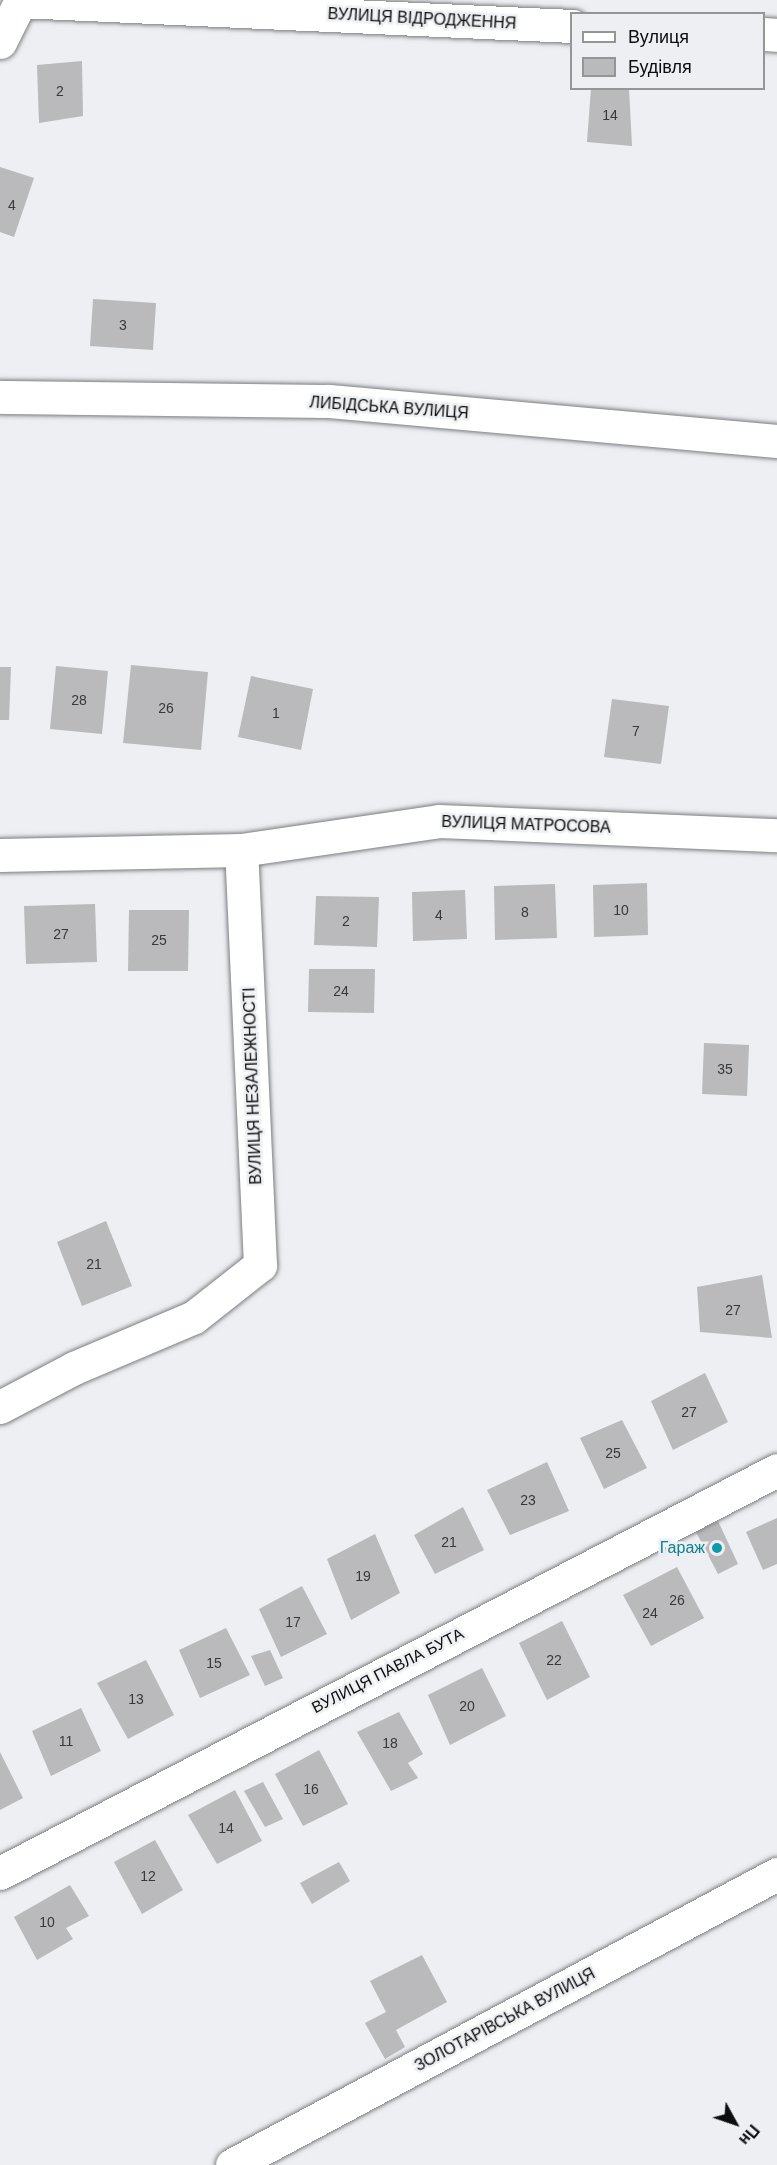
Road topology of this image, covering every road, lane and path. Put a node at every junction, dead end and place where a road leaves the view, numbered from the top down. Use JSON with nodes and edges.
{"nodes":[{"id":1,"x":21,"y":1,"type":"edge"},
{"id":2,"x":570,"y":26,"type":"edge"},
{"id":3,"x":0,"y":42,"type":"edge"},
{"id":4,"x":0,"y":397,"type":"edge"},
{"id":5,"x":777,"y":441,"type":"edge"},
{"id":6,"x":777,"y":836,"type":"edge"},
{"id":7,"x":241,"y":850,"type":"junction"},
{"id":8,"x":0,"y":855,"type":"edge"},
{"id":9,"x":0,"y":1407,"type":"edge"},
{"id":10,"x":777,"y":1470,"type":"edge"},
{"id":11,"x":0,"y":1873,"type":"edge"},
{"id":12,"x":777,"y":1874,"type":"edge"},
{"id":13,"x":232,"y":2165,"type":"edge"}],
"edges":[{"from":1,"to":2,"type":"street","name":"ВУЛИЦЯ ВІДРОДЖЕННЯ"},
{"from":1,"to":3,"type":"street"},
{"from":4,"to":5,"type":"street","name":"ЛИБІДСЬКА ВУЛИЦЯ"},
{"from":6,"to":7,"type":"street","name":"ВУЛИЦЯ МАТРОСОВА"},
{"from":7,"to":8,"type":"street"},
{"from":7,"to":9,"type":"street","name":"ВУЛИЦЯ НЕЗАЛЕЖНОСТІ"},
{"from":10,"to":11,"type":"street","name":"ВУЛИЦЯ ПАВЛА БУТА"},
{"from":12,"to":13,"type":"street","name":"ЗОЛОТАРІВСЬКА ВУЛИЦЯ"}]}
